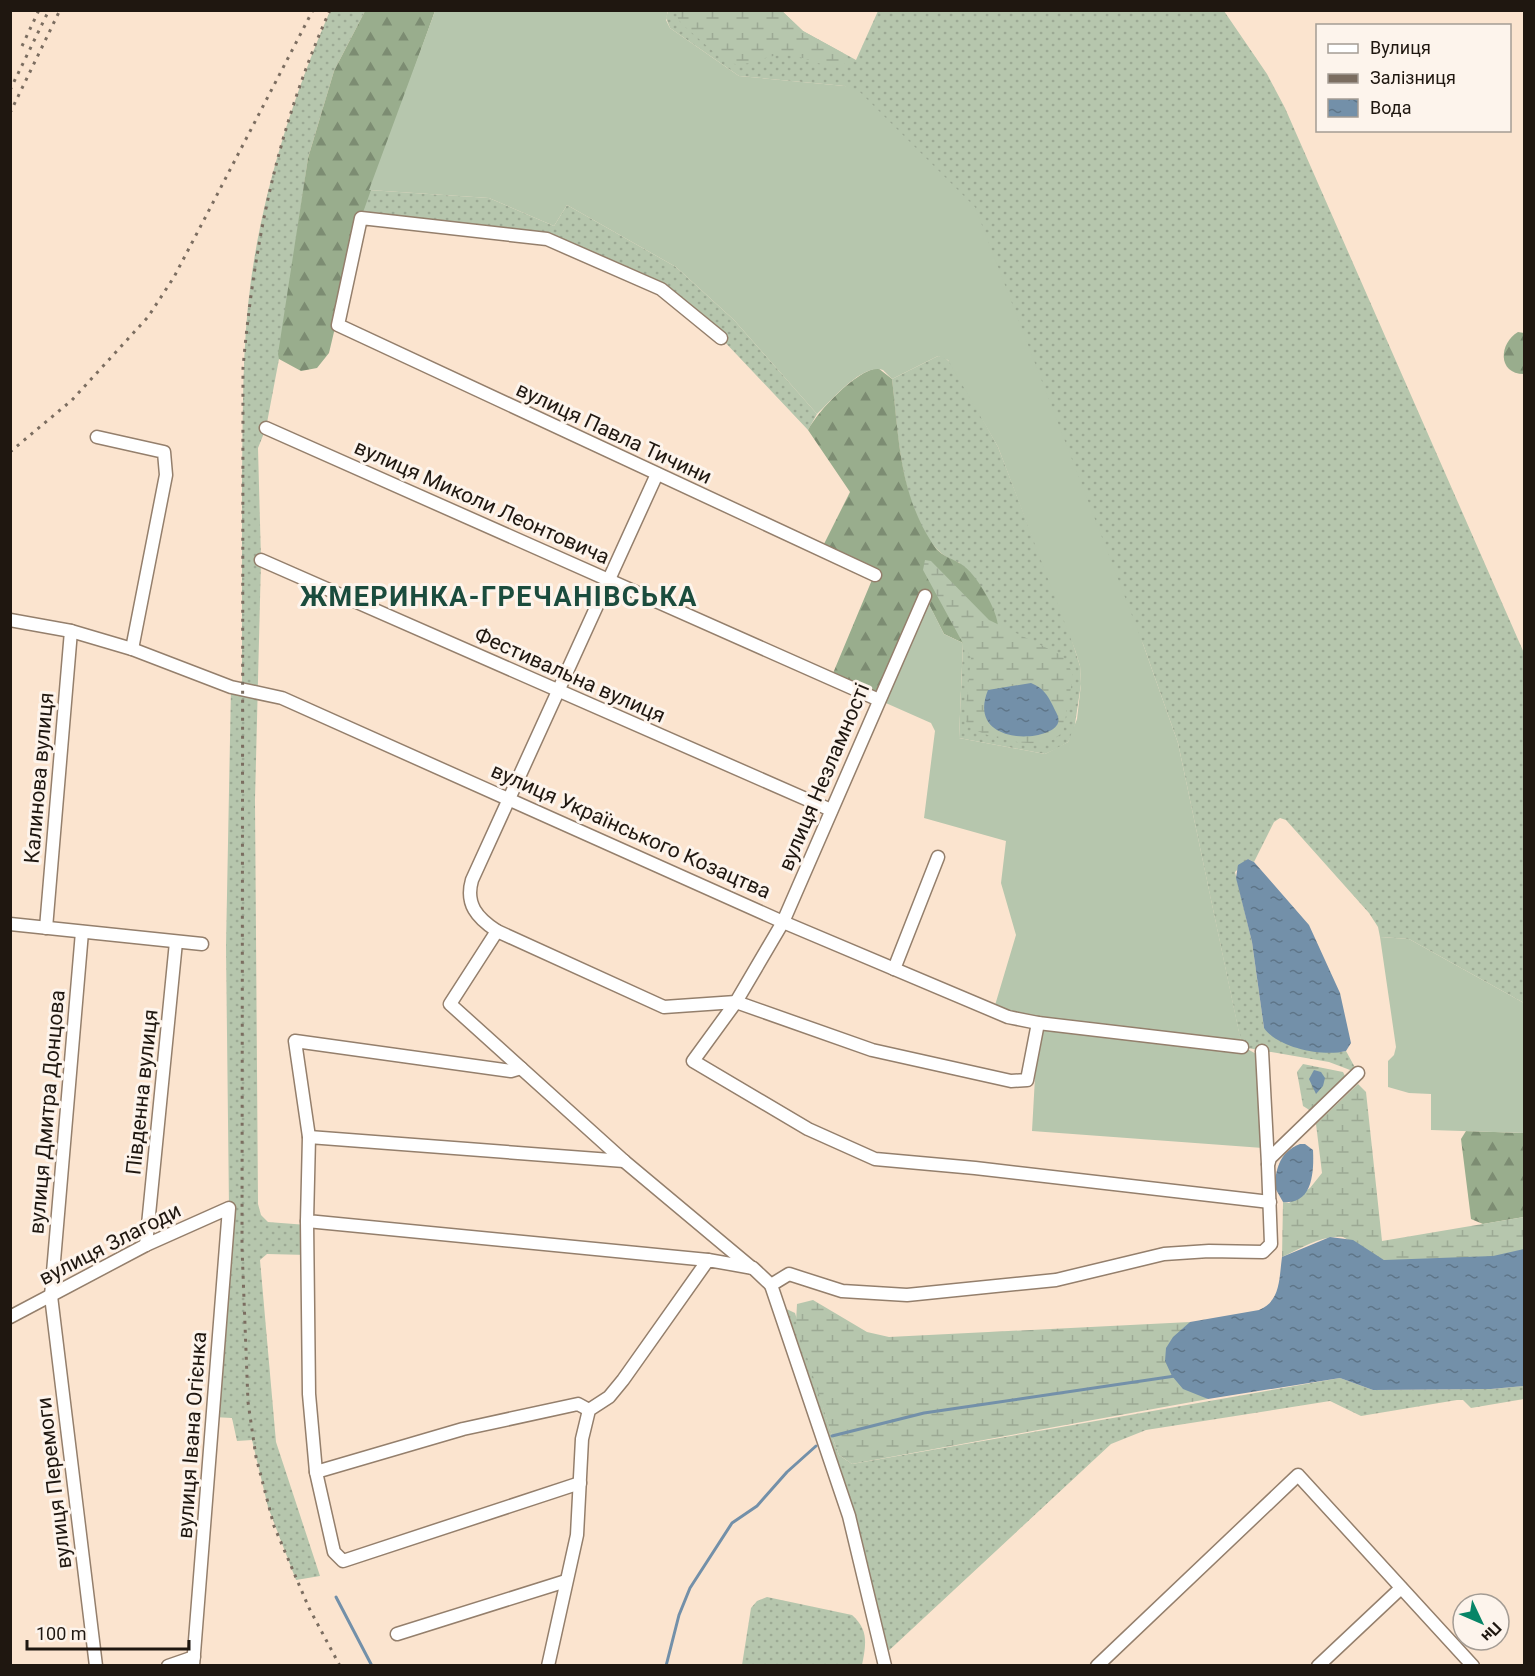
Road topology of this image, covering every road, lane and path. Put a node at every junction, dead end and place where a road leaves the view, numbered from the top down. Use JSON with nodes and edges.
{"nodes":[{"id":1,"x":721,"y":338,"type":"dead end"},
{"id":2,"x":266,"y":428,"type":"dead end"},
{"id":3,"x":97,"y":437,"type":"dead end"},
{"id":4,"x":657,"y":474,"type":"junction"},
{"id":5,"x":261,"y":560,"type":"dead end"},
{"id":6,"x":875,"y":575,"type":"dead end"},
{"id":7,"x":609,"y":579,"type":"junction"},
{"id":8,"x":925,"y":596,"type":"dead end"},
{"id":9,"x":10,"y":620,"type":"edge"},
{"id":10,"x":71,"y":631,"type":"junction"},
{"id":11,"x":132,"y":649,"type":"junction"},
{"id":12,"x":557,"y":691,"type":"junction"},
{"id":13,"x":879,"y":700,"type":"junction"},
{"id":14,"x":510,"y":798,"type":"junction"},
{"id":15,"x":831,"y":810,"type":"junction"},
{"id":16,"x":938,"y":857,"type":"dead end"},
{"id":17,"x":783,"y":922,"type":"junction"},
{"id":18,"x":10,"y":924,"type":"edge"},
{"id":19,"x":46,"y":928,"type":"junction"},
{"id":20,"x":497,"y":931,"type":"junction"},
{"id":21,"x":82,"y":932,"type":"junction"},
{"id":22,"x":176,"y":942,"type":"junction"},
{"id":23,"x":202,"y":944,"type":"dead end"},
{"id":24,"x":894,"y":969,"type":"junction"},
{"id":25,"x":735,"y":1002,"type":"junction"},
{"id":26,"x":1038,"y":1023,"type":"junction"},
{"id":27,"x":1242,"y":1047,"type":"dead end"},
{"id":28,"x":1262,"y":1050,"type":"dead end"},
{"id":29,"x":521,"y":1068,"type":"junction"},
{"id":30,"x":1358,"y":1073,"type":"dead end"},
{"id":31,"x":309,"y":1137,"type":"junction"},
{"id":32,"x":624,"y":1161,"type":"junction"},
{"id":33,"x":1268,"y":1165,"type":"junction"},
{"id":34,"x":1270,"y":1202,"type":"junction"},
{"id":35,"x":229,"y":1208,"type":"joint"},
{"id":36,"x":307,"y":1221,"type":"junction"},
{"id":37,"x":146,"y":1245,"type":"junction"},
{"id":38,"x":708,"y":1260,"type":"junction"},
{"id":39,"x":753,"y":1268,"type":"junction"},
{"id":40,"x":771,"y":1285,"type":"junction"},
{"id":41,"x":51,"y":1296,"type":"junction"},
{"id":42,"x":10,"y":1317,"type":"edge"},
{"id":43,"x":589,"y":1410,"type":"junction"},
{"id":44,"x":316,"y":1472,"type":"junction"},
{"id":45,"x":580,"y":1483,"type":"junction"},
{"id":46,"x":566,"y":1581,"type":"junction"},
{"id":47,"x":1401,"y":1588,"type":"junction"},
{"id":48,"x":397,"y":1634,"type":"dead end"},
{"id":49,"x":194,"y":1661,"type":"edge"},
{"id":50,"x":96,"y":1665,"type":"edge"},
{"id":51,"x":168,"y":1665,"type":"edge"},
{"id":52,"x":548,"y":1665,"type":"edge"},
{"id":53,"x":885,"y":1665,"type":"edge"},
{"id":54,"x":1097,"y":1665,"type":"edge"},
{"id":55,"x":1318,"y":1665,"type":"edge"},
{"id":56,"x":1473,"y":1665,"type":"edge"}],
"edges":[{"from":1,"to":4,"type":"street","name":"вулиця Павла Тичини"},
{"from":2,"to":7,"type":"street","name":"вулиця Миколи Леонтовича"},
{"from":3,"to":11,"type":"street"},
{"from":4,"to":6,"type":"street","name":"вулиця Павла Тичини"},
{"from":4,"to":7,"type":"street"},
{"from":5,"to":12,"type":"street","name":"Фестивальна вулиця"},
{"from":7,"to":12,"type":"street"},
{"from":7,"to":13,"type":"street","name":"вулиця Миколи Леонтовича"},
{"from":8,"to":13,"type":"street","name":"вулиця Незламності"},
{"from":9,"to":10,"type":"street","name":"вулиця Українського Козацтва"},
{"from":10,"to":11,"type":"street","name":"вулиця Українського Козацтва"},
{"from":10,"to":19,"type":"street","name":"Калинова вулиця"},
{"from":11,"to":14,"type":"street","name":"вулиця Українського Козацтва"},
{"from":12,"to":14,"type":"street"},
{"from":12,"to":15,"type":"street","name":"Фестивальна вулиця"},
{"from":13,"to":15,"type":"street","name":"вулиця Незламності"},
{"from":14,"to":17,"type":"street","name":"вулиця Українського Козацтва"},
{"from":14,"to":20,"type":"street"},
{"from":15,"to":17,"type":"street","name":"вулиця Незламності"},
{"from":16,"to":24,"type":"street"},
{"from":17,"to":24,"type":"street","name":"вулиця Українського Козацтва"},
{"from":17,"to":25,"type":"street","name":"вулиця Незламності"},
{"from":18,"to":19,"type":"street"},
{"from":19,"to":21,"type":"street"},
{"from":20,"to":25,"type":"street"},
{"from":20,"to":29,"type":"street"},
{"from":21,"to":22,"type":"street"},
{"from":21,"to":41,"type":"street","name":"вулиця Дмитра Донцова"},
{"from":22,"to":23,"type":"street"},
{"from":22,"to":37,"type":"street","name":"Південна вулиця"},
{"from":24,"to":26,"type":"street","name":"вулиця Українського Козацтва"},
{"from":25,"to":26,"type":"street"},
{"from":25,"to":34,"type":"street","name":"вулиця Незламності"},
{"from":26,"to":27,"type":"street","name":"вулиця Українського Козацтва"},
{"from":28,"to":33,"type":"street"},
{"from":29,"to":31,"type":"street"},
{"from":29,"to":32,"type":"street"},
{"from":30,"to":33,"type":"street"},
{"from":31,"to":32,"type":"street"},
{"from":31,"to":36,"type":"street"},
{"from":32,"to":39,"type":"street"},
{"from":33,"to":34,"type":"street"},
{"from":34,"to":40,"type":"street"},
{"from":35,"to":37,"type":"street","name":"вулиця Злагоди"},
{"from":35,"to":49,"type":"street","name":"вулиця Івана Огієнка"},
{"from":36,"to":38,"type":"street"},
{"from":36,"to":44,"type":"street"},
{"from":37,"to":41,"type":"street","name":"вулиця Злагоди"},
{"from":38,"to":39,"type":"street"},
{"from":38,"to":43,"type":"street"},
{"from":39,"to":40,"type":"street"},
{"from":40,"to":53,"type":"street"},
{"from":41,"to":42,"type":"street","name":"вулиця Злагоди"},
{"from":41,"to":50,"type":"street","name":"вулиця Перемоги"},
{"from":43,"to":44,"type":"street"},
{"from":43,"to":45,"type":"street"},
{"from":44,"to":45,"type":"street"},
{"from":45,"to":46,"type":"street"},
{"from":46,"to":48,"type":"street"},
{"from":46,"to":52,"type":"street"},
{"from":47,"to":54,"type":"street"},
{"from":47,"to":55,"type":"street"},
{"from":47,"to":56,"type":"street"},
{"from":49,"to":51,"type":"street"}]}
